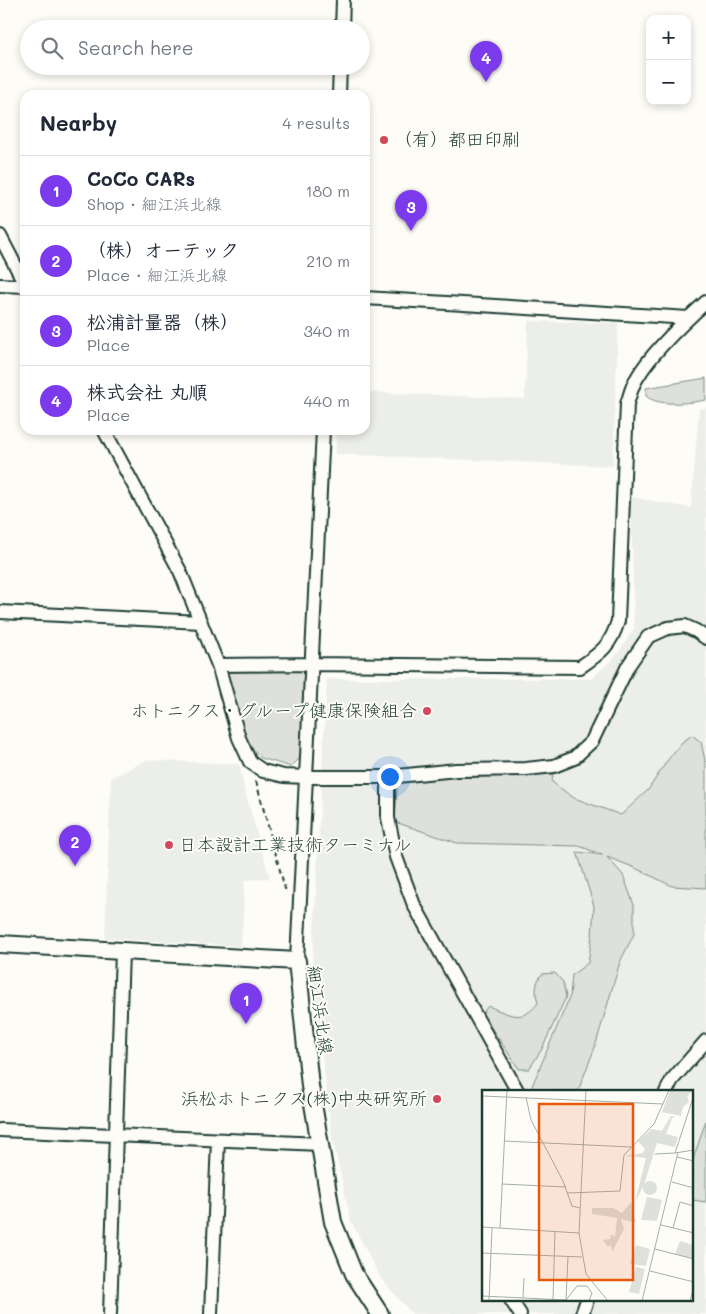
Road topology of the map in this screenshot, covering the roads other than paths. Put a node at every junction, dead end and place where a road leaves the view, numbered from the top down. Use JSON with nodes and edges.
{"nodes":[{"id":1,"x":343,"y":0,"type":"edge"},
{"id":2,"x":342,"y":20,"type":"edge"},
{"id":3,"x":340,"y":75,"type":"edge"},
{"id":4,"x":339,"y":90,"type":"edge"},
{"id":5,"x":0,"y":236,"type":"edge"},
{"id":6,"x":20,"y":275,"type":"edge"},
{"id":7,"x":0,"y":285,"type":"edge"},
{"id":8,"x":20,"y":285,"type":"edge"},
{"id":9,"x":370,"y":298,"type":"edge"},
{"id":10,"x":706,"y":302,"type":"edge"},
{"id":11,"x":689,"y":318,"type":"junction"},
{"id":12,"x":107,"y":435,"type":"edge"},
{"id":13,"x":323,"y":435,"type":"edge"},
{"id":14,"x":0,"y":612,"type":"edge"},
{"id":15,"x":201,"y":622,"type":"junction"},
{"id":16,"x":706,"y":638,"type":"edge"},
{"id":17,"x":311,"y":664,"type":"junction"},
{"id":18,"x":218,"y":666,"type":"junction"},
{"id":19,"x":306,"y":777,"type":"junction"},
{"id":20,"x":388,"y":777,"type":"junction"},
{"id":21,"x":0,"y":944,"type":"edge"},
{"id":22,"x":122,"y":951,"type":"junction"},
{"id":23,"x":297,"y":961,"type":"junction"},
{"id":24,"x":706,"y":1041,"type":"edge"},
{"id":25,"x":517,"y":1090,"type":"edge"},
{"id":26,"x":667,"y":1090,"type":"edge"},
{"id":27,"x":0,"y":1130,"type":"edge"},
{"id":28,"x":117,"y":1135,"type":"junction"},
{"id":29,"x":218,"y":1140,"type":"junction"},
{"id":30,"x":320,"y":1144,"type":"junction"},
{"id":31,"x":512,"y":1302,"type":"edge"},
{"id":32,"x":586,"y":1302,"type":"edge"},
{"id":33,"x":110,"y":1314,"type":"edge"},
{"id":34,"x":211,"y":1314,"type":"edge"},
{"id":35,"x":380,"y":1314,"type":"edge"},
{"id":36,"x":520,"y":1314,"type":"edge"},
{"id":37,"x":582,"y":1314,"type":"edge"}],
"edges":[{"from":1,"to":2,"type":"street"},
{"from":3,"to":4,"type":"street"},
{"from":5,"to":6,"type":"street"},
{"from":7,"to":8,"type":"street"},
{"from":9,"to":11,"type":"street"},
{"from":10,"to":11,"type":"street"},
{"from":11,"to":17,"type":"street"},
{"from":12,"to":15,"type":"street"},
{"from":13,"to":17,"type":"street"},
{"from":14,"to":15,"type":"street"},
{"from":15,"to":18,"type":"street"},
{"from":16,"to":20,"type":"street"},
{"from":17,"to":18,"type":"street"},
{"from":17,"to":19,"type":"street"},
{"from":18,"to":19,"type":"street"},
{"from":19,"to":20,"type":"street"},
{"from":19,"to":23,"type":"street"},
{"from":20,"to":25,"type":"street"},
{"from":21,"to":22,"type":"main road","name":"細江浜北線"},
{"from":22,"to":23,"type":"main road","name":"細江浜北線"},
{"from":22,"to":28,"type":"street"},
{"from":23,"to":30,"type":"main road","name":"細江浜北線"},
{"from":24,"to":26,"type":"street"},
{"from":27,"to":28,"type":"street"},
{"from":28,"to":29,"type":"street"},
{"from":28,"to":33,"type":"street"},
{"from":29,"to":30,"type":"street"},
{"from":29,"to":34,"type":"street"},
{"from":30,"to":35,"type":"main road","name":"細江浜北線"},
{"from":31,"to":36,"type":"street"},
{"from":32,"to":37,"type":"street"}]}
